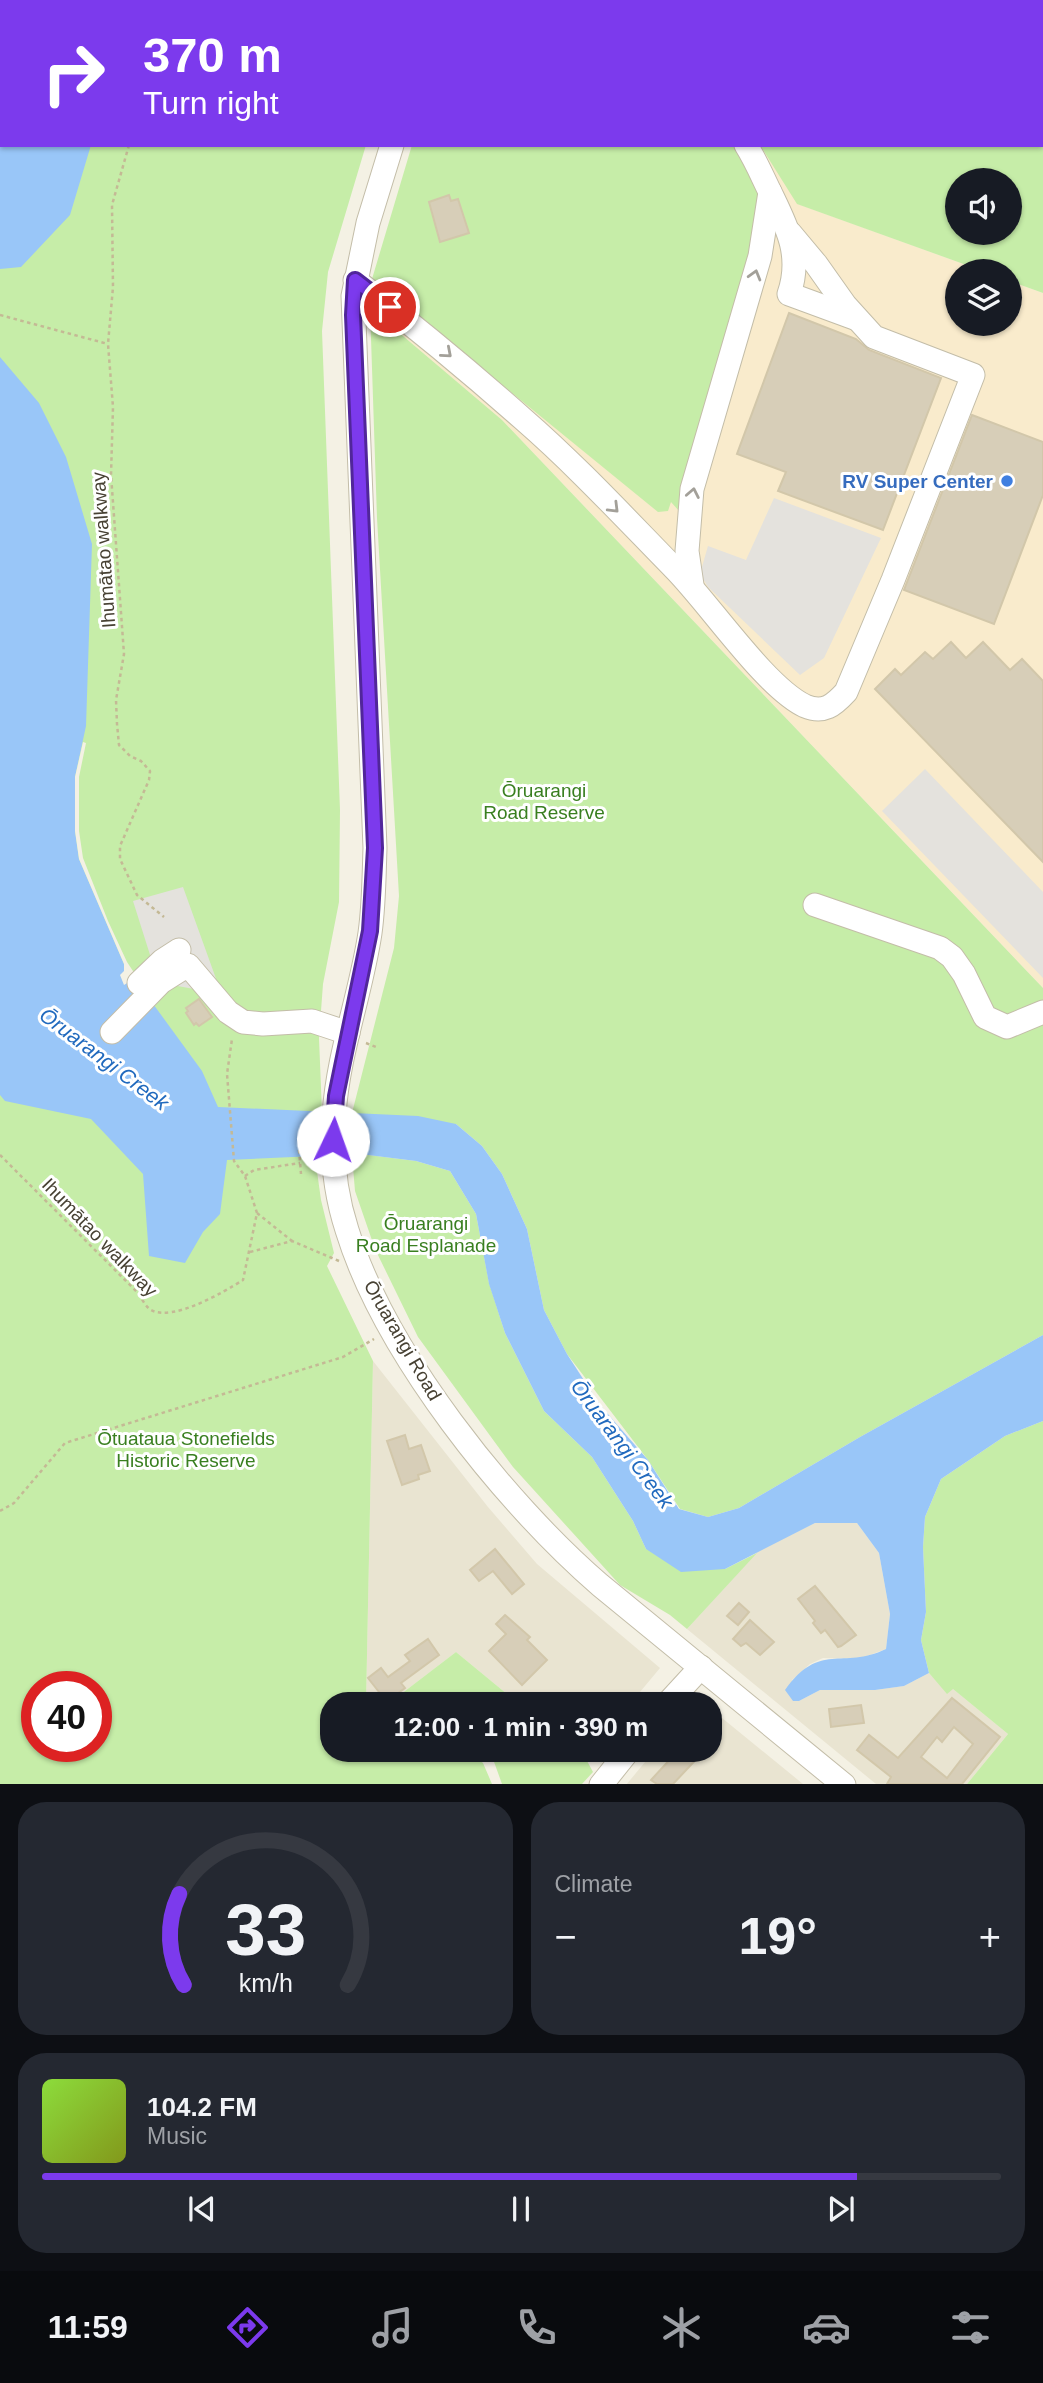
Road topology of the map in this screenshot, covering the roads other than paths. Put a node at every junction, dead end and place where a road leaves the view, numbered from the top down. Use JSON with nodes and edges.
{"nodes":[{"id":1,"x":391,"y":147,"type":"edge"},
{"id":2,"x":747,"y":147,"type":"edge"},
{"id":3,"x":770,"y":192,"type":"junction"},
{"id":4,"x":790,"y":233,"type":"junction"},
{"id":5,"x":355,"y":280,"type":"junction"},
{"id":6,"x":857,"y":319,"type":"junction"},
{"id":7,"x":692,"y":586,"type":"junction"},
{"id":8,"x":815,"y":905,"type":"dead end"},
{"id":9,"x":1043,"y":1012,"type":"edge"},
{"id":10,"x":107,"y":1026,"type":"dead end"},
{"id":11,"x":348,"y":1033,"type":"junction"},
{"id":12,"x":701,"y":1667,"type":"junction"},
{"id":13,"x":678,"y":1692,"type":"edge"},
{"id":14,"x":619,"y":1762,"type":"edge"},
{"id":15,"x":601,"y":1784,"type":"edge"},
{"id":16,"x":844,"y":1784,"type":"edge"}],
"edges":[{"from":1,"to":5,"type":"street","name":"Ōruarangi Road"},
{"from":2,"to":3,"type":"street"},
{"from":3,"to":4,"type":"street"},
{"from":7,"to":3,"type":"street","one_way":true},
{"from":4,"to":6,"type":"street"},
{"from":4,"to":6,"type":"street"},
{"from":5,"to":7,"type":"street","one_way":true},
{"from":5,"to":11,"type":"street","name":"Ōruarangi Road"},
{"from":6,"to":7,"type":"street"},
{"from":8,"to":9,"type":"street"},
{"from":10,"to":11,"type":"street"},
{"from":11,"to":12,"type":"street","name":"Ōruarangi Road"},
{"from":12,"to":13,"type":"street"},
{"from":12,"to":16,"type":"street","name":"Ōruarangi Road"},
{"from":14,"to":15,"type":"street"}]}
